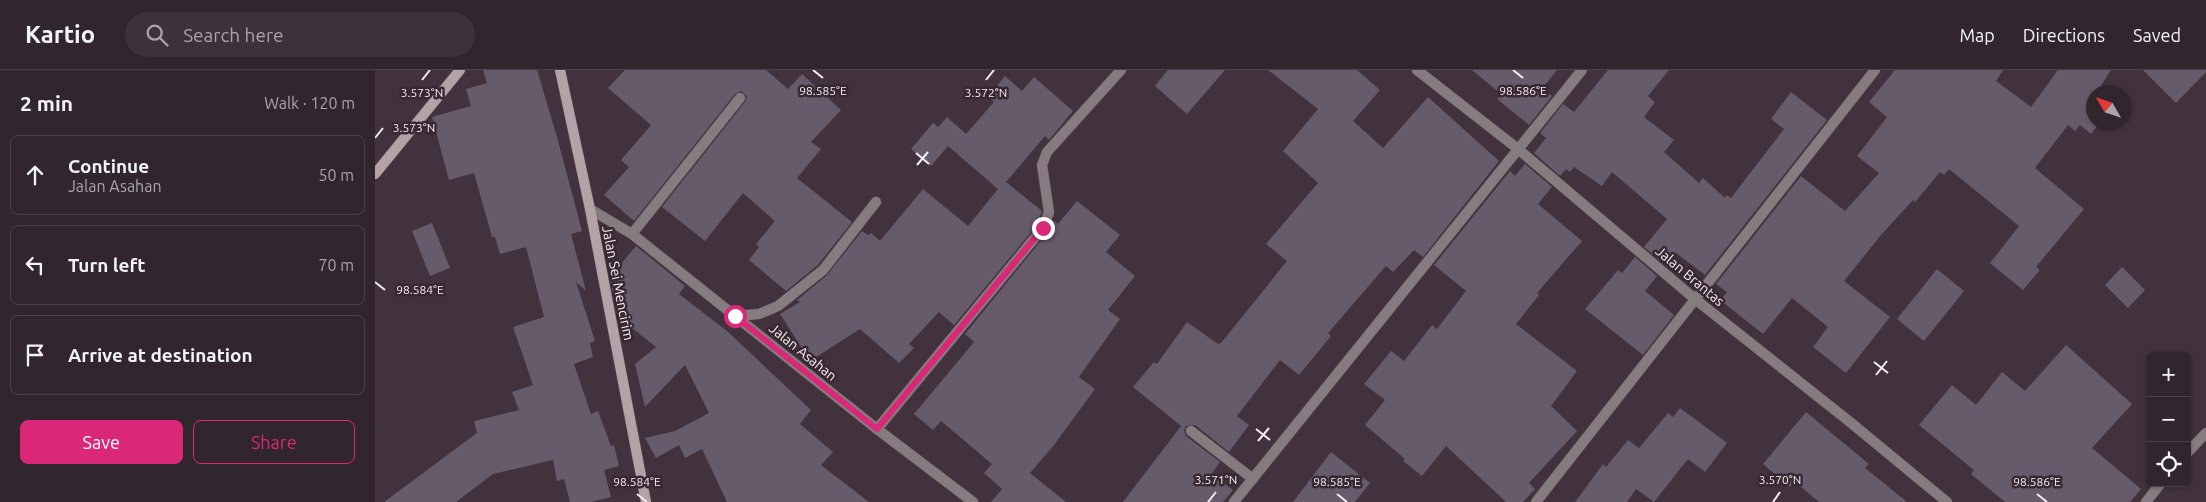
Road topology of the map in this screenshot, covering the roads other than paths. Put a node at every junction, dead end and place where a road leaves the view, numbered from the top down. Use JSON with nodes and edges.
{"nodes":[{"id":1,"x":460,"y":70,"type":"edge"},
{"id":2,"x":560,"y":70,"type":"edge"},
{"id":3,"x":1121,"y":70,"type":"edge"},
{"id":4,"x":1417,"y":70,"type":"edge"},
{"id":5,"x":1582,"y":70,"type":"edge"},
{"id":6,"x":1875,"y":70,"type":"edge"},
{"id":7,"x":740,"y":98,"type":"dead end"},
{"id":8,"x":1518,"y":149,"type":"junction"},
{"id":9,"x":375,"y":174,"type":"edge"},
{"id":10,"x":876,"y":202,"type":"dead end"},
{"id":11,"x":589,"y":209,"type":"junction"},
{"id":12,"x":632,"y":234,"type":"junction"},
{"id":13,"x":1695,"y":300,"type":"junction"},
{"id":14,"x":735,"y":316,"type":"junction"},
{"id":15,"x":877,"y":429,"type":"junction"},
{"id":16,"x":1191,"y":431,"type":"dead end"},
{"id":17,"x":2206,"y":433,"type":"edge"},
{"id":18,"x":2191,"y":449,"type":"edge"},
{"id":19,"x":1253,"y":478,"type":"junction"},
{"id":20,"x":2158,"y":487,"type":"edge"},
{"id":21,"x":646,"y":502,"type":"edge"},
{"id":22,"x":973,"y":502,"type":"edge"},
{"id":23,"x":1235,"y":502,"type":"edge"},
{"id":24,"x":1536,"y":502,"type":"edge"},
{"id":25,"x":1947,"y":502,"type":"edge"},
{"id":26,"x":2146,"y":502,"type":"edge"}],
"edges":[{"from":1,"to":9,"type":"street"},
{"from":2,"to":11,"type":"street","name":"Jalan Sei Mencirim"},
{"from":3,"to":15,"type":"street"},
{"from":4,"to":8,"type":"street","name":"Jalan Brantas"},
{"from":5,"to":8,"type":"street"},
{"from":6,"to":13,"type":"street"},
{"from":7,"to":12,"type":"street"},
{"from":8,"to":13,"type":"street","name":"Jalan Brantas"},
{"from":8,"to":19,"type":"street"},
{"from":10,"to":14,"type":"street"},
{"from":11,"to":12,"type":"street","name":"Jalan Asahan"},
{"from":11,"to":21,"type":"street","name":"Jalan Sei Mencirim"},
{"from":12,"to":14,"type":"street","name":"Jalan Asahan"},
{"from":13,"to":24,"type":"street"},
{"from":13,"to":25,"type":"street","name":"Jalan Brantas"},
{"from":14,"to":15,"type":"street","name":"Jalan Asahan"},
{"from":15,"to":22,"type":"street","name":"Jalan Asahan"},
{"from":16,"to":19,"type":"street"},
{"from":17,"to":18,"type":"street"},
{"from":19,"to":23,"type":"street"},
{"from":20,"to":26,"type":"street"}]}
